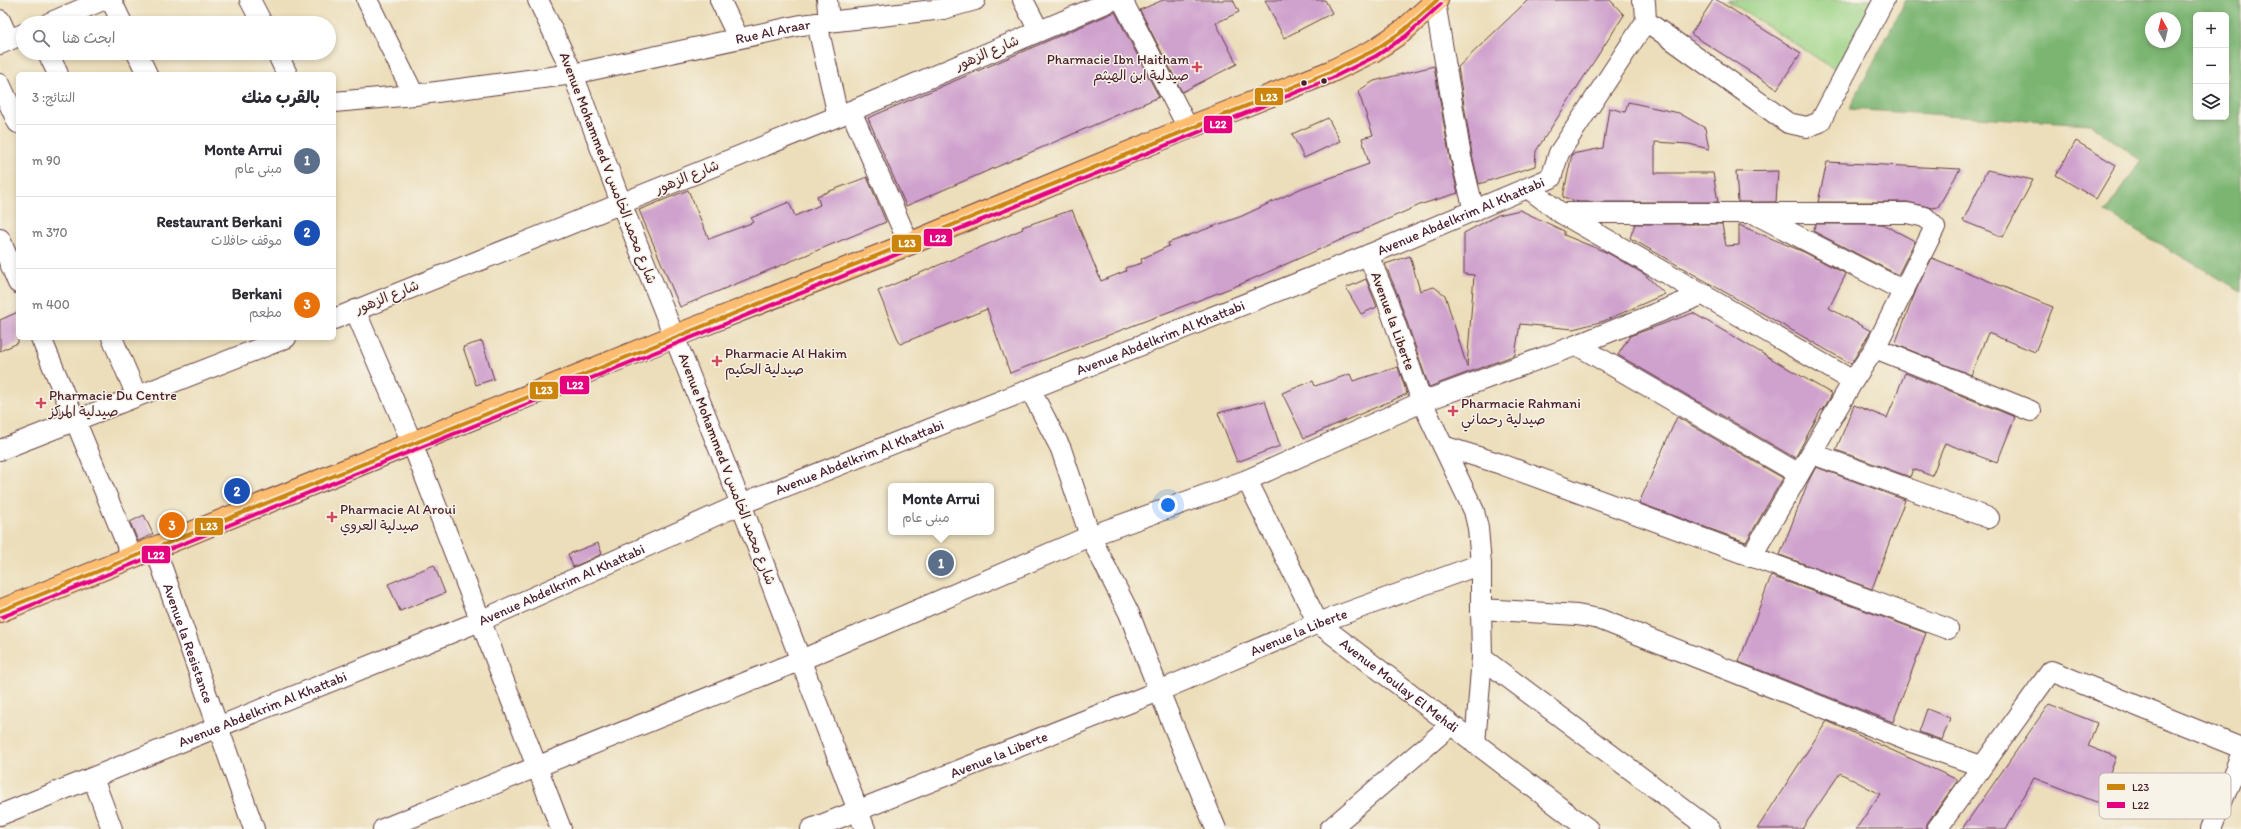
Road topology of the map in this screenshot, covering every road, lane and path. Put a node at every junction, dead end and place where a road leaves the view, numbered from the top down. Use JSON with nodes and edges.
{"nodes":[{"id":1,"x":103,"y":0,"type":"edge"},
{"id":2,"x":111,"y":0,"type":"edge"},
{"id":3,"x":250,"y":0,"type":"edge"},
{"id":4,"x":367,"y":0,"type":"edge"},
{"id":5,"x":538,"y":0,"type":"edge"},
{"id":6,"x":720,"y":0,"type":"edge"},
{"id":7,"x":827,"y":0,"type":"edge"},
{"id":8,"x":975,"y":0,"type":"edge"},
{"id":9,"x":1023,"y":0,"type":"edge"},
{"id":10,"x":1113,"y":0,"type":"edge"},
{"id":11,"x":1122,"y":0,"type":"edge"},
{"id":12,"x":1642,"y":0,"type":"edge"},
{"id":13,"x":1884,"y":0,"type":"edge"},
{"id":14,"x":1436,"y":1,"type":"edge"},
{"id":15,"x":65,"y":16,"type":"edge"},
{"id":16,"x":119,"y":16,"type":"edge"},
{"id":17,"x":258,"y":16,"type":"edge"},
{"id":18,"x":0,"y":20,"type":"edge"},
{"id":19,"x":1646,"y":21,"type":"junction"},
{"id":20,"x":823,"y":22,"type":"junction"},
{"id":21,"x":1040,"y":31,"type":"junction"},
{"id":22,"x":738,"y":37,"type":"junction"},
{"id":23,"x":11,"y":39,"type":"edge"},
{"id":24,"x":51,"y":60,"type":"edge"},
{"id":25,"x":140,"y":60,"type":"edge"},
{"id":26,"x":280,"y":60,"type":"edge"},
{"id":27,"x":57,"y":72,"type":"edge"},
{"id":28,"x":146,"y":72,"type":"edge"},
{"id":29,"x":286,"y":72,"type":"edge"},
{"id":30,"x":573,"y":74,"type":"junction"},
{"id":31,"x":0,"y":84,"type":"edge"},
{"id":32,"x":414,"y":95,"type":"junction"},
{"id":33,"x":336,"y":102,"type":"edge"},
{"id":34,"x":845,"y":114,"type":"junction"},
{"id":35,"x":16,"y":120,"type":"edge"},
{"id":36,"x":1188,"y":128,"type":"junction"},
{"id":37,"x":1529,"y":189,"type":"junction"},
{"id":38,"x":621,"y":203,"type":"junction"},
{"id":39,"x":1474,"y":211,"type":"junction"},
{"id":40,"x":1561,"y":213,"type":"junction"},
{"id":41,"x":1755,"y":214,"type":"junction"},
{"id":42,"x":0,"y":239,"type":"edge"},
{"id":43,"x":910,"y":244,"type":"junction"},
{"id":44,"x":1368,"y":256,"type":"junction"},
{"id":45,"x":16,"y":278,"type":"edge"},
{"id":46,"x":1904,"y":291,"type":"junction"},
{"id":47,"x":1704,"y":294,"type":"junction"},
{"id":48,"x":355,"y":310,"type":"junction"},
{"id":49,"x":336,"y":317,"type":"edge"},
{"id":50,"x":675,"y":336,"type":"junction"},
{"id":51,"x":42,"y":340,"type":"edge"},
{"id":52,"x":113,"y":340,"type":"edge"},
{"id":53,"x":281,"y":340,"type":"edge"},
{"id":54,"x":1577,"y":345,"type":"junction"},
{"id":55,"x":1875,"y":348,"type":"junction"},
{"id":56,"x":1853,"y":380,"type":"junction"},
{"id":57,"x":1030,"y":389,"type":"junction"},
{"id":58,"x":137,"y":396,"type":"junction"},
{"id":59,"x":1422,"y":402,"type":"junction"},
{"id":60,"x":2031,"y":411,"type":"dead end"},
{"id":61,"x":75,"y":420,"type":"junction"},
{"id":62,"x":412,"y":443,"type":"junction"},
{"id":63,"x":1442,"y":446,"type":"junction"},
{"id":64,"x":0,"y":450,"type":"edge"},
{"id":65,"x":1813,"y":454,"type":"junction"},
{"id":66,"x":1799,"y":474,"type":"junction"},
{"id":67,"x":1247,"y":480,"type":"junction"},
{"id":68,"x":741,"y":504,"type":"junction"},
{"id":69,"x":1989,"y":518,"type":"dead end"},
{"id":70,"x":1090,"y":536,"type":"junction"},
{"id":71,"x":155,"y":548,"type":"junction"},
{"id":72,"x":132,"y":557,"type":"junction"},
{"id":73,"x":1751,"y":557,"type":"junction"},
{"id":74,"x":1481,"y":564,"type":"junction"},
{"id":75,"x":1482,"y":609,"type":"junction"},
{"id":76,"x":0,"y":611,"type":"edge"},
{"id":77,"x":480,"y":621,"type":"junction"},
{"id":78,"x":1318,"y":623,"type":"junction"},
{"id":79,"x":1948,"y":629,"type":"dead end"},
{"id":80,"x":1482,"y":658,"type":"junction"},
{"id":81,"x":801,"y":660,"type":"junction"},
{"id":82,"x":1158,"y":691,"type":"junction"},
{"id":83,"x":1451,"y":725,"type":"junction"},
{"id":84,"x":217,"y":728,"type":"junction"},
{"id":85,"x":1476,"y":744,"type":"junction"},
{"id":86,"x":2241,"y":748,"type":"edge"},
{"id":87,"x":2241,"y":755,"type":"edge"},
{"id":88,"x":537,"y":766,"type":"junction"},
{"id":89,"x":1982,"y":766,"type":"junction"},
{"id":90,"x":93,"y":778,"type":"junction"},
{"id":91,"x":2231,"y":780,"type":"edge"},
{"id":92,"x":858,"y":811,"type":"junction"},
{"id":93,"x":0,"y":815,"type":"edge"},
{"id":94,"x":2215,"y":819,"type":"edge"},
{"id":95,"x":112,"y":829,"type":"edge"},
{"id":96,"x":254,"y":829,"type":"edge"},
{"id":97,"x":384,"y":829,"type":"edge"},
{"id":98,"x":561,"y":829,"type":"edge"},
{"id":99,"x":811,"y":829,"type":"edge"},
{"id":100,"x":865,"y":829,"type":"edge"},
{"id":101,"x":1216,"y":829,"type":"edge"},
{"id":102,"x":1330,"y":829,"type":"edge"},
{"id":103,"x":1588,"y":829,"type":"edge"},
{"id":104,"x":1710,"y":829,"type":"edge"},
{"id":105,"x":1937,"y":829,"type":"edge"},
{"id":106,"x":2211,"y":829,"type":"edge"}],
"edges":[{"from":1,"to":15,"type":"street"},
{"from":2,"to":16,"type":"street"},
{"from":3,"to":17,"type":"street"},
{"from":4,"to":32,"type":"street"},
{"from":5,"to":30,"type":"street","name":"Avenue Mohammed V شارع محمد الخامس"},
{"from":6,"to":22,"type":"street"},
{"from":7,"to":20,"type":"street"},
{"from":8,"to":20,"type":"street","name":"Rue Al Araar"},
{"from":9,"to":21,"type":"street"},
{"from":10,"to":21,"type":"street","name":"شارع الزهور"},
{"from":11,"to":36,"type":"street"},
{"from":12,"to":19,"type":"street"},
{"from":13,"to":19,"type":"street"},
{"from":14,"to":36,"type":"main road"},
{"from":14,"to":39,"type":"street"},
{"from":18,"to":23,"type":"street"},
{"from":19,"to":37,"type":"street","name":"Avenue Abdelkrim Al Khattabi"},
{"from":20,"to":22,"type":"street","name":"Rue Al Araar"},
{"from":20,"to":34,"type":"street"},
{"from":21,"to":34,"type":"street","name":"شارع الزهور"},
{"from":22,"to":30,"type":"street","name":"Rue Al Araar"},
{"from":24,"to":27,"type":"street"},
{"from":25,"to":28,"type":"street"},
{"from":26,"to":29,"type":"street"},
{"from":30,"to":32,"type":"street","name":"Rue Al Araar"},
{"from":30,"to":38,"type":"street","name":"Avenue Mohammed V شارع محمد الخامس"},
{"from":31,"to":35,"type":"street"},
{"from":32,"to":33,"type":"street","name":"Rue Al Araar"},
{"from":34,"to":38,"type":"street","name":"شارع الزهور"},
{"from":34,"to":43,"type":"street"},
{"from":36,"to":43,"type":"main road"},
{"from":37,"to":39,"type":"street","name":"Avenue Abdelkrim Al Khattabi"},
{"from":37,"to":40,"type":"street"},
{"from":38,"to":48,"type":"street","name":"شارع الزهور"},
{"from":38,"to":50,"type":"street","name":"Avenue Mohammed V شارع محمد الخامس"},
{"from":39,"to":44,"type":"street","name":"Avenue Abdelkrim Al Khattabi"},
{"from":40,"to":41,"type":"street"},
{"from":40,"to":47,"type":"street"},
{"from":41,"to":46,"type":"street"},
{"from":41,"to":46,"type":"street"},
{"from":42,"to":45,"type":"street"},
{"from":43,"to":50,"type":"main road"},
{"from":44,"to":57,"type":"street","name":"Avenue Abdelkrim Al Khattabi"},
{"from":44,"to":59,"type":"street","name":"Avenue la Liberte"},
{"from":46,"to":55,"type":"street"},
{"from":47,"to":54,"type":"street"},
{"from":47,"to":56,"type":"street"},
{"from":48,"to":49,"type":"street","name":"شارع الزهور"},
{"from":48,"to":62,"type":"street"},
{"from":50,"to":62,"type":"main road"},
{"from":50,"to":68,"type":"street","name":"Avenue Mohammed V شارع محمد الخامس"},
{"from":51,"to":61,"type":"street"},
{"from":52,"to":58,"type":"street"},
{"from":53,"to":58,"type":"street"},
{"from":54,"to":59,"type":"street"},
{"from":54,"to":66,"type":"street"},
{"from":55,"to":56,"type":"street"},
{"from":55,"to":60,"type":"street"},
{"from":56,"to":65,"type":"street"},
{"from":57,"to":68,"type":"street","name":"Avenue Abdelkrim Al Khattabi"},
{"from":57,"to":70,"type":"street"},
{"from":58,"to":61,"type":"street"},
{"from":59,"to":63,"type":"street","name":"Avenue la Liberte"},
{"from":59,"to":67,"type":"street"},
{"from":61,"to":64,"type":"street"},
{"from":61,"to":72,"type":"street"},
{"from":62,"to":71,"type":"main road"},
{"from":62,"to":77,"type":"street"},
{"from":63,"to":73,"type":"street"},
{"from":63,"to":74,"type":"street","name":"Avenue la Liberte"},
{"from":65,"to":66,"type":"street"},
{"from":65,"to":69,"type":"street"},
{"from":66,"to":73,"type":"street"},
{"from":67,"to":70,"type":"street"},
{"from":67,"to":78,"type":"street","name":"Avenue Moulay El Mehdi"},
{"from":68,"to":77,"type":"street","name":"Avenue Abdelkrim Al Khattabi"},
{"from":68,"to":81,"type":"street","name":"Avenue Mohammed V شارع محمد الخامس"},
{"from":70,"to":81,"type":"street"},
{"from":70,"to":82,"type":"street"},
{"from":71,"to":72,"type":"main road"},
{"from":71,"to":84,"type":"street","name":"Avenue la Resistance"},
{"from":72,"to":76,"type":"main road"},
{"from":73,"to":79,"type":"street"},
{"from":74,"to":75,"type":"street"},
{"from":74,"to":78,"type":"street","name":"Avenue la Liberte"},
{"from":75,"to":80,"type":"street"},
{"from":75,"to":89,"type":"street"},
{"from":77,"to":84,"type":"street","name":"Avenue Abdelkrim Al Khattabi"},
{"from":77,"to":88,"type":"street"},
{"from":78,"to":82,"type":"street","name":"Avenue la Liberte"},
{"from":78,"to":83,"type":"street","name":"Avenue Moulay El Mehdi"},
{"from":80,"to":85,"type":"street"},
{"from":80,"to":104,"type":"street"},
{"from":81,"to":88,"type":"street"},
{"from":81,"to":92,"type":"street","name":"Avenue Mohammed V شارع محمد الخامس"},
{"from":82,"to":92,"type":"street","name":"Avenue la Liberte"},
{"from":82,"to":101,"type":"street"},
{"from":83,"to":85,"type":"street","name":"Avenue Moulay El Mehdi"},
{"from":83,"to":102,"type":"street"},
{"from":84,"to":90,"type":"street","name":"Avenue Abdelkrim Al Khattabi"},
{"from":84,"to":96,"type":"street","name":"Avenue la Resistance"},
{"from":85,"to":103,"type":"street","name":"Avenue Moulay El Mehdi"},
{"from":86,"to":89,"type":"street"},
{"from":87,"to":91,"type":"street"},
{"from":88,"to":97,"type":"street"},
{"from":88,"to":98,"type":"street"},
{"from":89,"to":105,"type":"street"},
{"from":90,"to":93,"type":"street","name":"Avenue Abdelkrim Al Khattabi"},
{"from":90,"to":95,"type":"street"},
{"from":92,"to":99,"type":"street","name":"Avenue la Liberte"},
{"from":92,"to":100,"type":"street","name":"Avenue Mohammed V شارع محمد الخامس"},
{"from":94,"to":106,"type":"street"}]}
